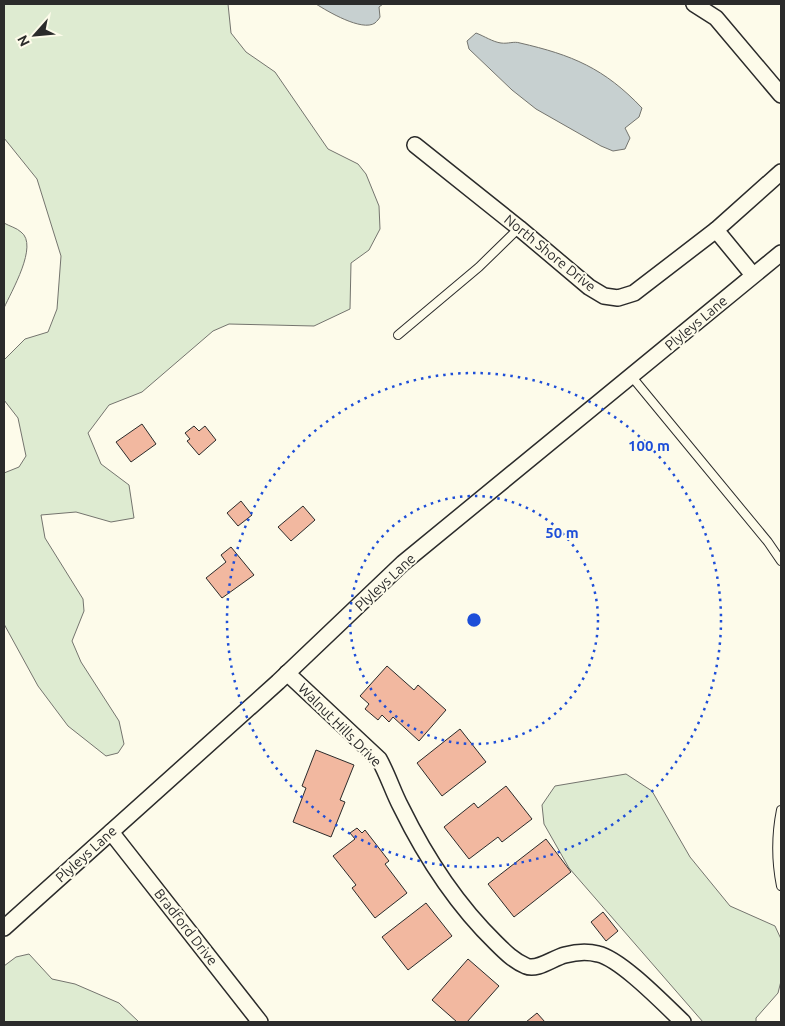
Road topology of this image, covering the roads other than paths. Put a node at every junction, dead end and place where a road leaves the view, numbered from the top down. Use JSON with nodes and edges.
{"nodes":[{"id":1,"x":696,"y":4,"type":"edge"},
{"id":2,"x":781,"y":95,"type":"edge"},
{"id":3,"x":415,"y":145,"type":"dead end"},
{"id":4,"x":781,"y":172,"type":"edge"},
{"id":5,"x":519,"y":228,"type":"junction"},
{"id":6,"x":716,"y":230,"type":"junction"},
{"id":7,"x":781,"y":253,"type":"edge"},
{"id":8,"x":753,"y":276,"type":"junction"},
{"id":9,"x":398,"y":335,"type":"dead end"},
{"id":10,"x":632,"y":377,"type":"junction"},
{"id":11,"x":781,"y":561,"type":"edge"},
{"id":12,"x":287,"y":673,"type":"junction"},
{"id":13,"x":781,"y":810,"type":"edge"},
{"id":14,"x":111,"y":832,"type":"junction"},
{"id":15,"x":781,"y":886,"type":"edge"},
{"id":16,"x":4,"y":928,"type":"edge"},
{"id":17,"x":260,"y":1022,"type":"edge"},
{"id":18,"x":683,"y":1022,"type":"edge"}],
"edges":[{"from":1,"to":2,"type":"street"},
{"from":3,"to":5,"type":"street","name":"North Shore Drive"},
{"from":4,"to":6,"type":"street","name":"North Shore Drive"},
{"from":5,"to":6,"type":"street","name":"North Shore Drive"},
{"from":5,"to":9,"type":"lane"},
{"from":6,"to":8,"type":"street"},
{"from":7,"to":8,"type":"street","name":"Plyleys Lane"},
{"from":8,"to":10,"type":"street","name":"Plyleys Lane"},
{"from":10,"to":11,"type":"lane"},
{"from":10,"to":12,"type":"street","name":"Plyleys Lane"},
{"from":12,"to":14,"type":"street","name":"Plyleys Lane"},
{"from":12,"to":18,"type":"street","name":"Walnut Hills Drive"},
{"from":13,"to":15,"type":"lane"},
{"from":14,"to":16,"type":"street","name":"Plyleys Lane"},
{"from":14,"to":17,"type":"street","name":"Bradford Drive"}]}
